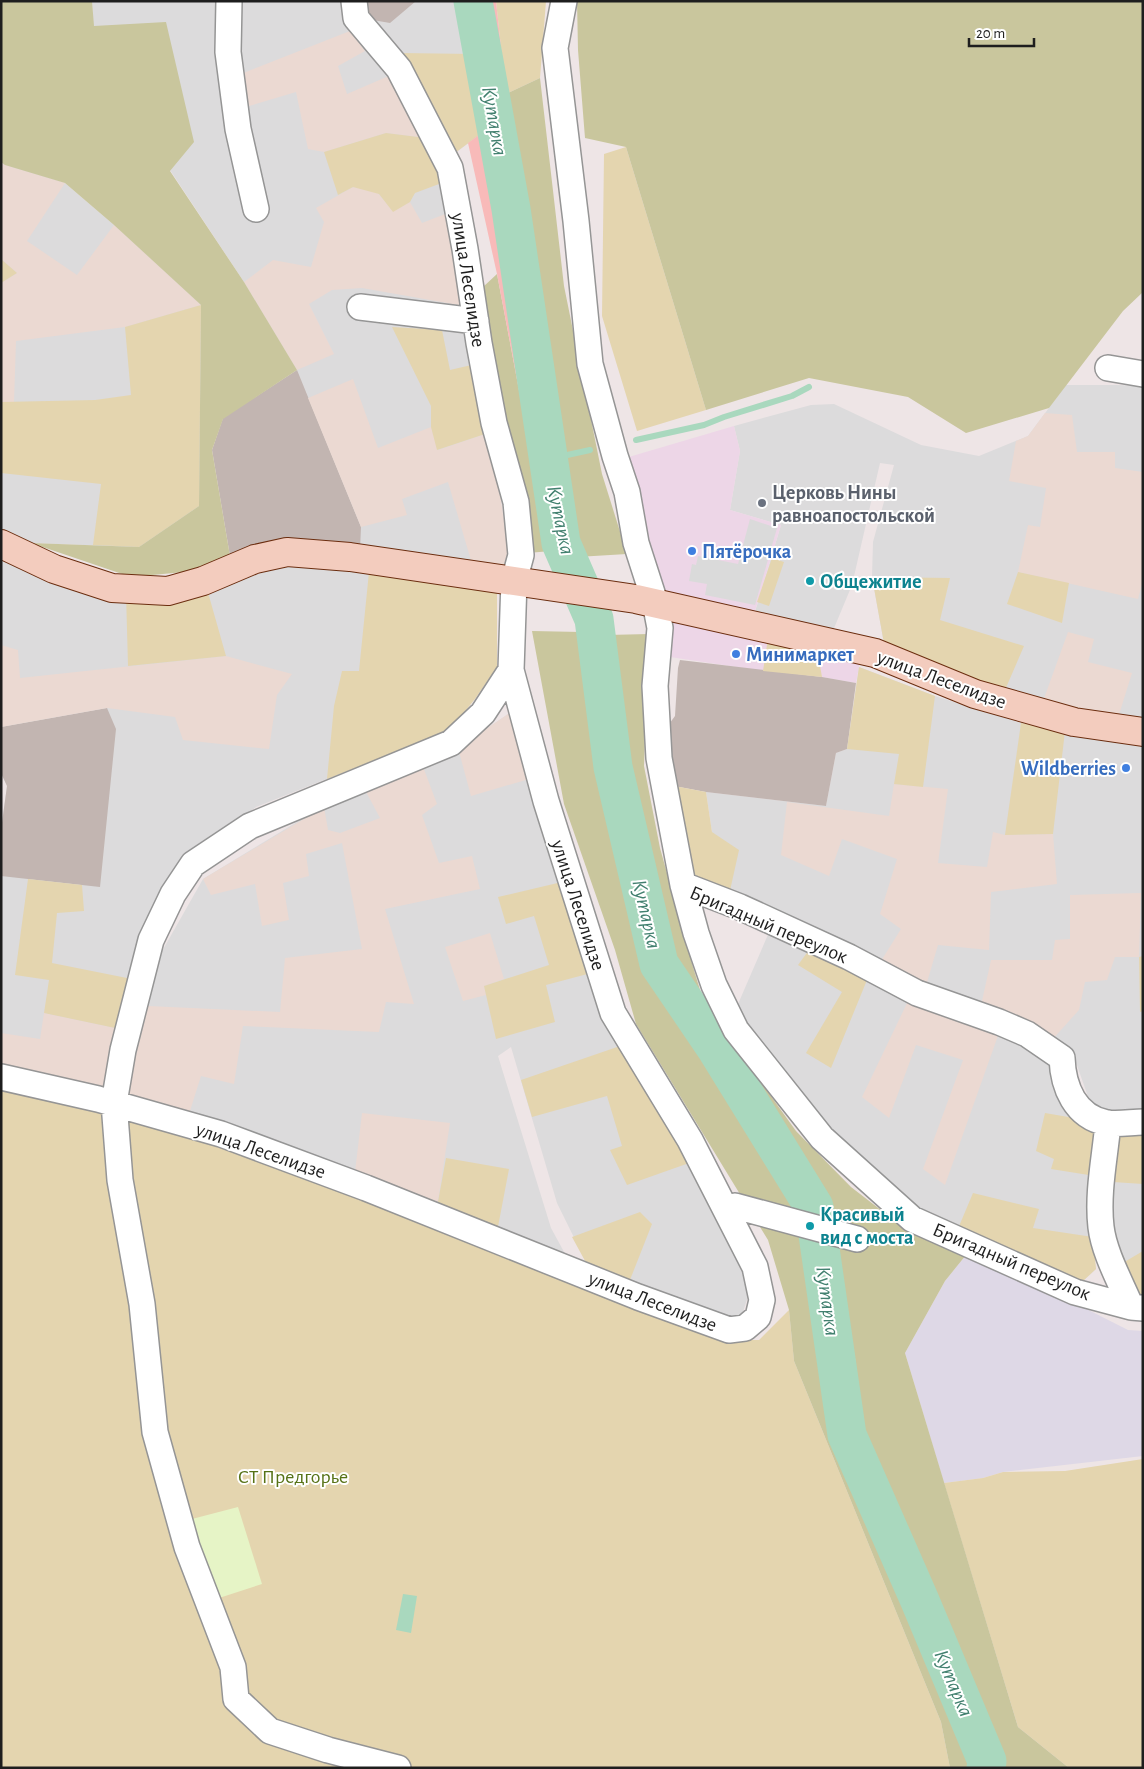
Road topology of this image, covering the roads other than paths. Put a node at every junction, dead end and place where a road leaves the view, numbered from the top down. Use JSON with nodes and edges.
{"nodes":[{"id":1,"x":229,"y":1,"type":"edge"},
{"id":2,"x":354,"y":1,"type":"edge"},
{"id":3,"x":564,"y":1,"type":"edge"},
{"id":4,"x":256,"y":209,"type":"dead end"},
{"id":5,"x":360,"y":307,"type":"dead end"},
{"id":6,"x":476,"y":320,"type":"junction"},
{"id":7,"x":1108,"y":368,"type":"dead end"},
{"id":8,"x":1143,"y":374,"type":"edge"},
{"id":9,"x":1,"y":544,"type":"edge"},
{"id":10,"x":526,"y":583,"type":"junction"},
{"id":11,"x":645,"y":601,"type":"junction"},
{"id":12,"x":511,"y":670,"type":"junction"},
{"id":13,"x":1143,"y":732,"type":"edge"},
{"id":14,"x":683,"y":885,"type":"junction"},
{"id":15,"x":1,"y":1077,"type":"edge"},
{"id":16,"x":114,"y":1103,"type":"junction"},
{"id":17,"x":1143,"y":1122,"type":"edge"},
{"id":18,"x":1108,"y":1123,"type":"junction"},
{"id":19,"x":735,"y":1206,"type":"dead end"},
{"id":20,"x":857,"y":1239,"type":"dead end"},
{"id":21,"x":1137,"y":1308,"type":"edge"},
{"id":22,"x":398,"y":1768,"type":"edge"}],
"edges":[{"from":1,"to":4,"type":"street"},
{"from":2,"to":6,"type":"street","name":"улица Леселидзе"},
{"from":3,"to":11,"type":"street"},
{"from":5,"to":6,"type":"street"},
{"from":6,"to":10,"type":"street","name":"улица Леселидзе"},
{"from":7,"to":8,"type":"street"},
{"from":9,"to":10,"type":"street"},
{"from":10,"to":11,"type":"street","name":"улица Леселидзе"},
{"from":10,"to":12,"type":"street","name":"улица Леселидзе"},
{"from":11,"to":13,"type":"street","name":"улица Леселидзе"},
{"from":11,"to":14,"type":"street"},
{"from":12,"to":16,"type":"street"},
{"from":12,"to":16,"type":"street","name":"улица Леселидзе"},
{"from":14,"to":18,"type":"street","name":"Бригадный переулок"},
{"from":14,"to":21,"type":"street","name":"Бригадный переулок"},
{"from":15,"to":16,"type":"street","name":"улица Леселидзе"},
{"from":16,"to":22,"type":"street"},
{"from":17,"to":18,"type":"street","name":"Бригадный переулок"},
{"from":18,"to":21,"type":"street","name":"Бригадный переулок"},
{"from":19,"to":20,"type":"street"}]}
